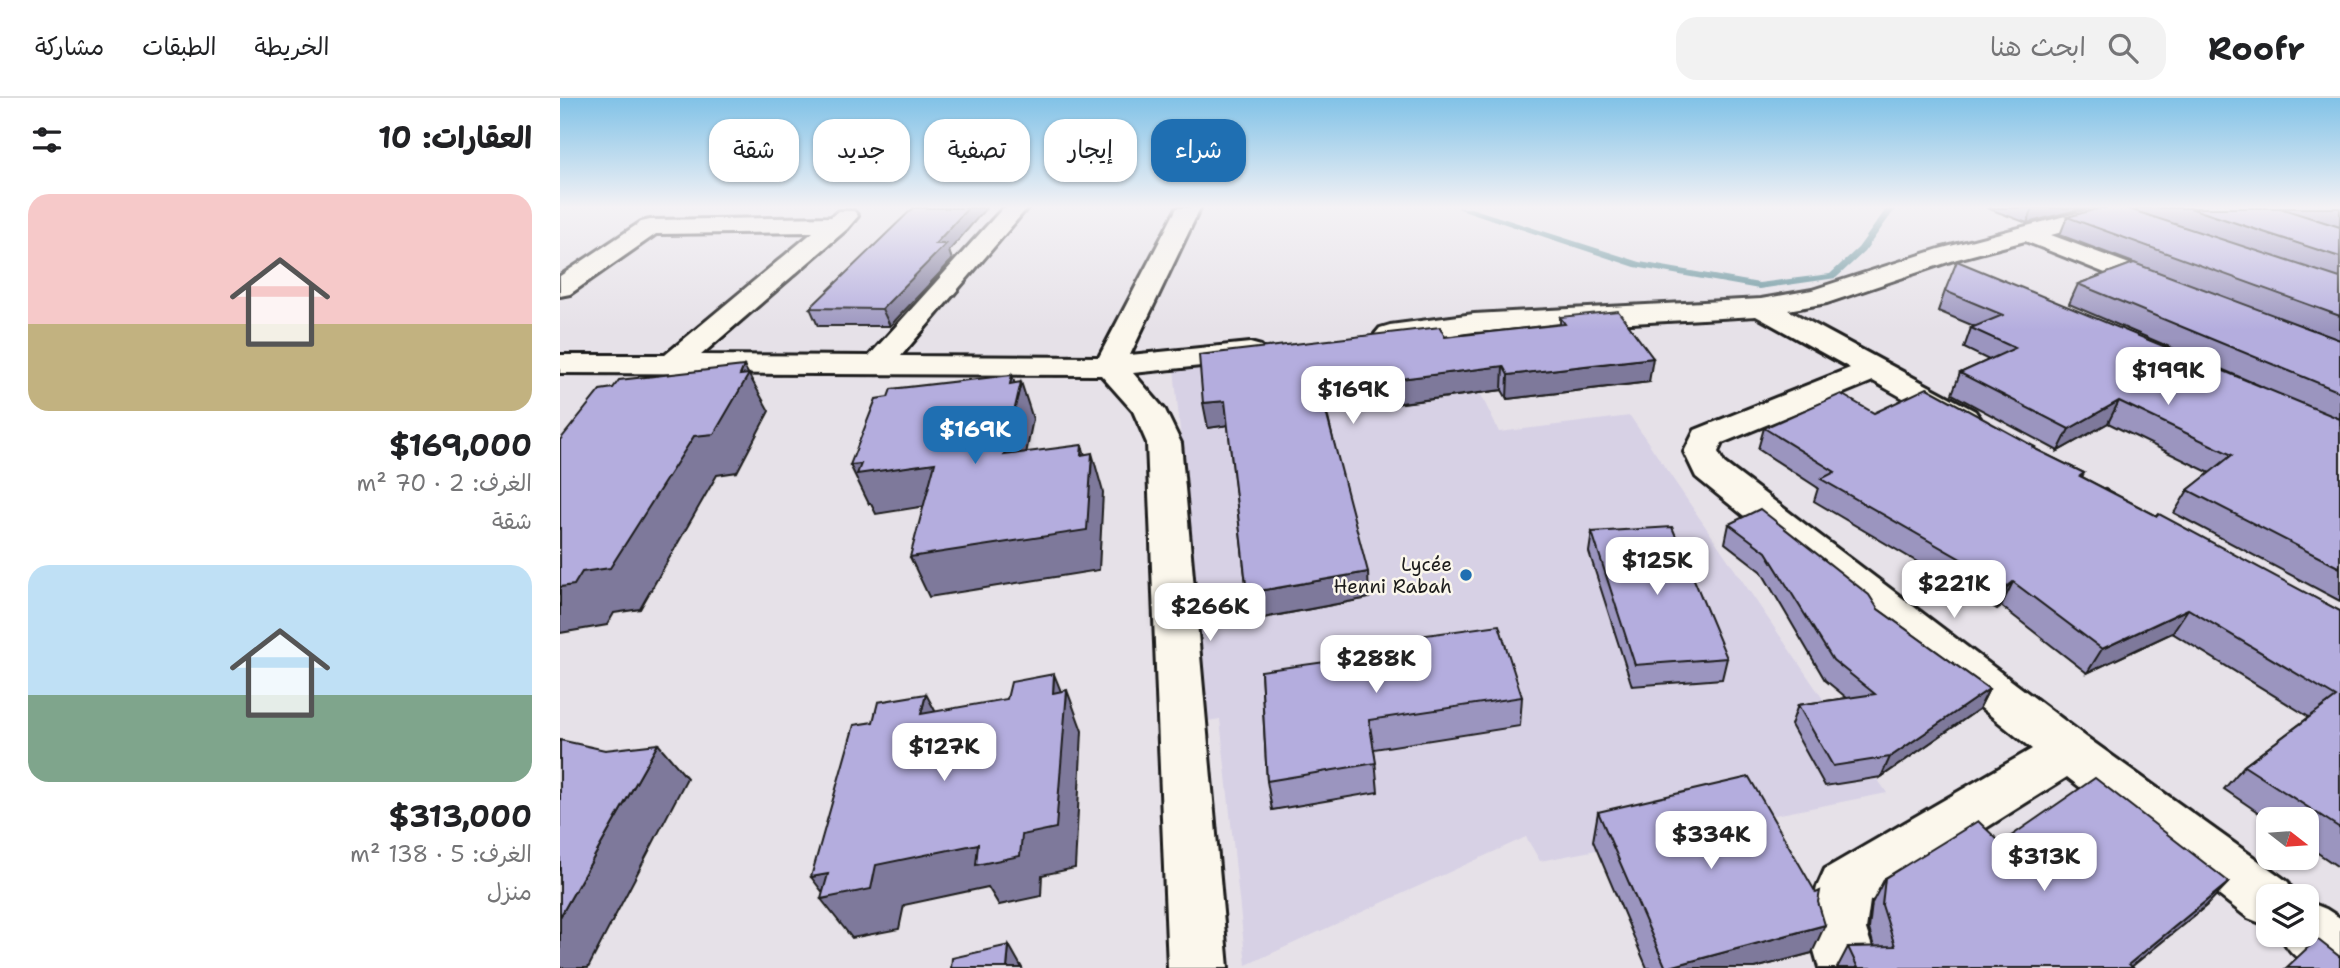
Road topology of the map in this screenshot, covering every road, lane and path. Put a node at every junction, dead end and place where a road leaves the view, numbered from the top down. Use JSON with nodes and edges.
{"nodes":[{"id":1,"x":618,"y":249,"type":"edge"},
{"id":2,"x":808,"y":249,"type":"edge"},
{"id":3,"x":980,"y":249,"type":"edge"},
{"id":4,"x":1168,"y":249,"type":"edge"},
{"id":5,"x":1968,"y":249,"type":"edge"},
{"id":6,"x":2066,"y":249,"type":"edge"},
{"id":7,"x":1933,"y":258,"type":"junction"},
{"id":8,"x":1971,"y":275,"type":"edge"},
{"id":9,"x":560,"y":288,"type":"edge"},
{"id":10,"x":2189,"y":296,"type":"edge"},
{"id":11,"x":1761,"y":307,"type":"junction"},
{"id":12,"x":1364,"y":337,"type":"edge"},
{"id":13,"x":1281,"y":348,"type":"edge"},
{"id":14,"x":560,"y":365,"type":"edge"},
{"id":15,"x":672,"y":365,"type":"junction"},
{"id":16,"x":877,"y":365,"type":"junction"},
{"id":17,"x":1109,"y":366,"type":"junction"},
{"id":18,"x":1873,"y":370,"type":"junction"},
{"id":19,"x":1996,"y":436,"type":"edge"},
{"id":20,"x":2069,"y":751,"type":"junction"},
{"id":21,"x":2256,"y":891,"type":"edge"},
{"id":22,"x":2319,"y":938,"type":"edge"},
{"id":23,"x":2340,"y":953,"type":"edge"},
{"id":24,"x":1198,"y":968,"type":"edge"},
{"id":25,"x":1849,"y":968,"type":"edge"}],
"edges":[{"from":1,"to":9,"type":"street"},
{"from":2,"to":15,"type":"street"},
{"from":3,"to":16,"type":"street"},
{"from":4,"to":17,"type":"street"},
{"from":5,"to":7,"type":"street"},
{"from":6,"to":10,"type":"street"},
{"from":7,"to":8,"type":"street"},
{"from":7,"to":11,"type":"street"},
{"from":11,"to":12,"type":"street"},
{"from":11,"to":18,"type":"street"},
{"from":13,"to":17,"type":"street"},
{"from":14,"to":15,"type":"street"},
{"from":15,"to":16,"type":"street"},
{"from":16,"to":17,"type":"street"},
{"from":17,"to":24,"type":"street"},
{"from":18,"to":19,"type":"street"},
{"from":18,"to":20,"type":"street"},
{"from":20,"to":21,"type":"street"},
{"from":20,"to":25,"type":"street"},
{"from":22,"to":23,"type":"street"}]}
